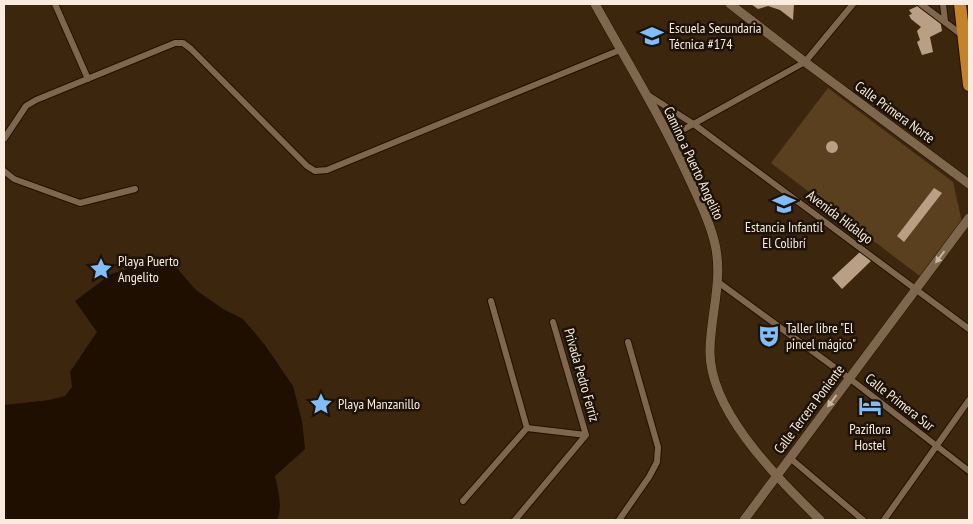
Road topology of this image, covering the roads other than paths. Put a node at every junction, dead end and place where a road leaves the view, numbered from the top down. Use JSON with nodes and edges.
{"nodes":[{"id":1,"x":55,"y":4,"type":"edge"},
{"id":2,"x":595,"y":4,"type":"edge"},
{"id":3,"x":730,"y":4,"type":"edge"},
{"id":4,"x":853,"y":4,"type":"edge"},
{"id":5,"x":922,"y":4,"type":"edge"},
{"id":6,"x":943,"y":4,"type":"edge"},
{"id":7,"x":960,"y":4,"type":"edge"},
{"id":8,"x":945,"y":21,"type":"junction"},
{"id":9,"x":964,"y":36,"type":"junction"},
{"id":10,"x":620,"y":50,"type":"junction"},
{"id":11,"x":805,"y":62,"type":"junction"},
{"id":12,"x":88,"y":79,"type":"junction"},
{"id":13,"x":969,"y":85,"type":"edge"},
{"id":14,"x":644,"y":94,"type":"junction"},
{"id":15,"x":696,"y":124,"type":"junction"},
{"id":16,"x":670,"y":137,"type":"junction"},
{"id":17,"x":4,"y":139,"type":"edge"},
{"id":18,"x":4,"y":171,"type":"edge"},
{"id":19,"x":969,"y":184,"type":"edge"},
{"id":20,"x":135,"y":189,"type":"dead end"},
{"id":21,"x":969,"y":218,"type":"edge"},
{"id":22,"x":718,"y":282,"type":"junction"},
{"id":23,"x":916,"y":289,"type":"junction"},
{"id":24,"x":491,"y":301,"type":"dead end"},
{"id":25,"x":553,"y":322,"type":"dead end"},
{"id":26,"x":969,"y":329,"type":"edge"},
{"id":27,"x":628,"y":342,"type":"dead end"},
{"id":28,"x":849,"y":378,"type":"junction"},
{"id":29,"x":969,"y":400,"type":"edge"},
{"id":30,"x":527,"y":428,"type":"junction"},
{"id":31,"x":586,"y":435,"type":"junction"},
{"id":32,"x":937,"y":447,"type":"junction"},
{"id":33,"x":790,"y":458,"type":"junction"},
{"id":34,"x":969,"y":471,"type":"edge"},
{"id":35,"x":776,"y":477,"type":"junction"},
{"id":36,"x":463,"y":501,"type":"dead end"},
{"id":37,"x":515,"y":520,"type":"edge"},
{"id":38,"x":619,"y":520,"type":"edge"},
{"id":39,"x":744,"y":520,"type":"edge"},
{"id":40,"x":820,"y":520,"type":"edge"},
{"id":41,"x":863,"y":520,"type":"edge"},
{"id":42,"x":884,"y":520,"type":"edge"}],
"edges":[{"from":1,"to":12,"type":"street"},
{"from":2,"to":10,"type":"street","name":"Camino a Puerto Angelito"},
{"from":3,"to":11,"type":"street","name":"Calle Primera Norte"},
{"from":4,"to":11,"type":"street"},
{"from":5,"to":8,"type":"street"},
{"from":6,"to":8,"type":"street"},
{"from":7,"to":9,"type":"highway"},
{"from":8,"to":9,"type":"street"},
{"from":9,"to":13,"type":"highway"},
{"from":10,"to":12,"type":"street"},
{"from":10,"to":14,"type":"street","name":"Camino a Puerto Angelito"},
{"from":11,"to":15,"type":"street"},
{"from":11,"to":19,"type":"street","name":"Calle Primera Norte"},
{"from":12,"to":17,"type":"street"},
{"from":14,"to":15,"type":"street","name":"Avenida Hidalgo"},
{"from":14,"to":16,"type":"street","name":"Camino a Puerto Angelito"},
{"from":15,"to":16,"type":"street"},
{"from":15,"to":23,"type":"street","name":"Avenida Hidalgo"},
{"from":16,"to":22,"type":"street","name":"Camino a Puerto Angelito"},
{"from":18,"to":20,"type":"street"},
{"from":21,"to":23,"type":"street","name":"Calle Tercera Poniente","one_way":true},
{"from":22,"to":28,"type":"street","name":"Calle Primera Sur"},
{"from":22,"to":35,"type":"street","name":"Camino a Puerto Angelito"},
{"from":23,"to":26,"type":"street","name":"Avenida Hidalgo"},
{"from":23,"to":28,"type":"street","name":"Calle Tercera Poniente"},
{"from":24,"to":30,"type":"street"},
{"from":25,"to":31,"type":"street","name":"Privada Pedro Ferriz"},
{"from":27,"to":38,"type":"street"},
{"from":28,"to":32,"type":"street","name":"Calle Primera Sur"},
{"from":28,"to":33,"type":"street","name":"Calle Tercera Poniente","one_way":true},
{"from":29,"to":32,"type":"street"},
{"from":30,"to":31,"type":"street"},
{"from":30,"to":36,"type":"street"},
{"from":31,"to":37,"type":"street"},
{"from":32,"to":34,"type":"street","name":"Calle Primera Sur"},
{"from":32,"to":42,"type":"street"},
{"from":33,"to":35,"type":"street","name":"Calle Tercera Poniente"},
{"from":33,"to":41,"type":"street"},
{"from":35,"to":39,"type":"street","name":"Calle Tercera Poniente"},
{"from":35,"to":40,"type":"street","name":"Camino a Puerto Angelito"}]}
